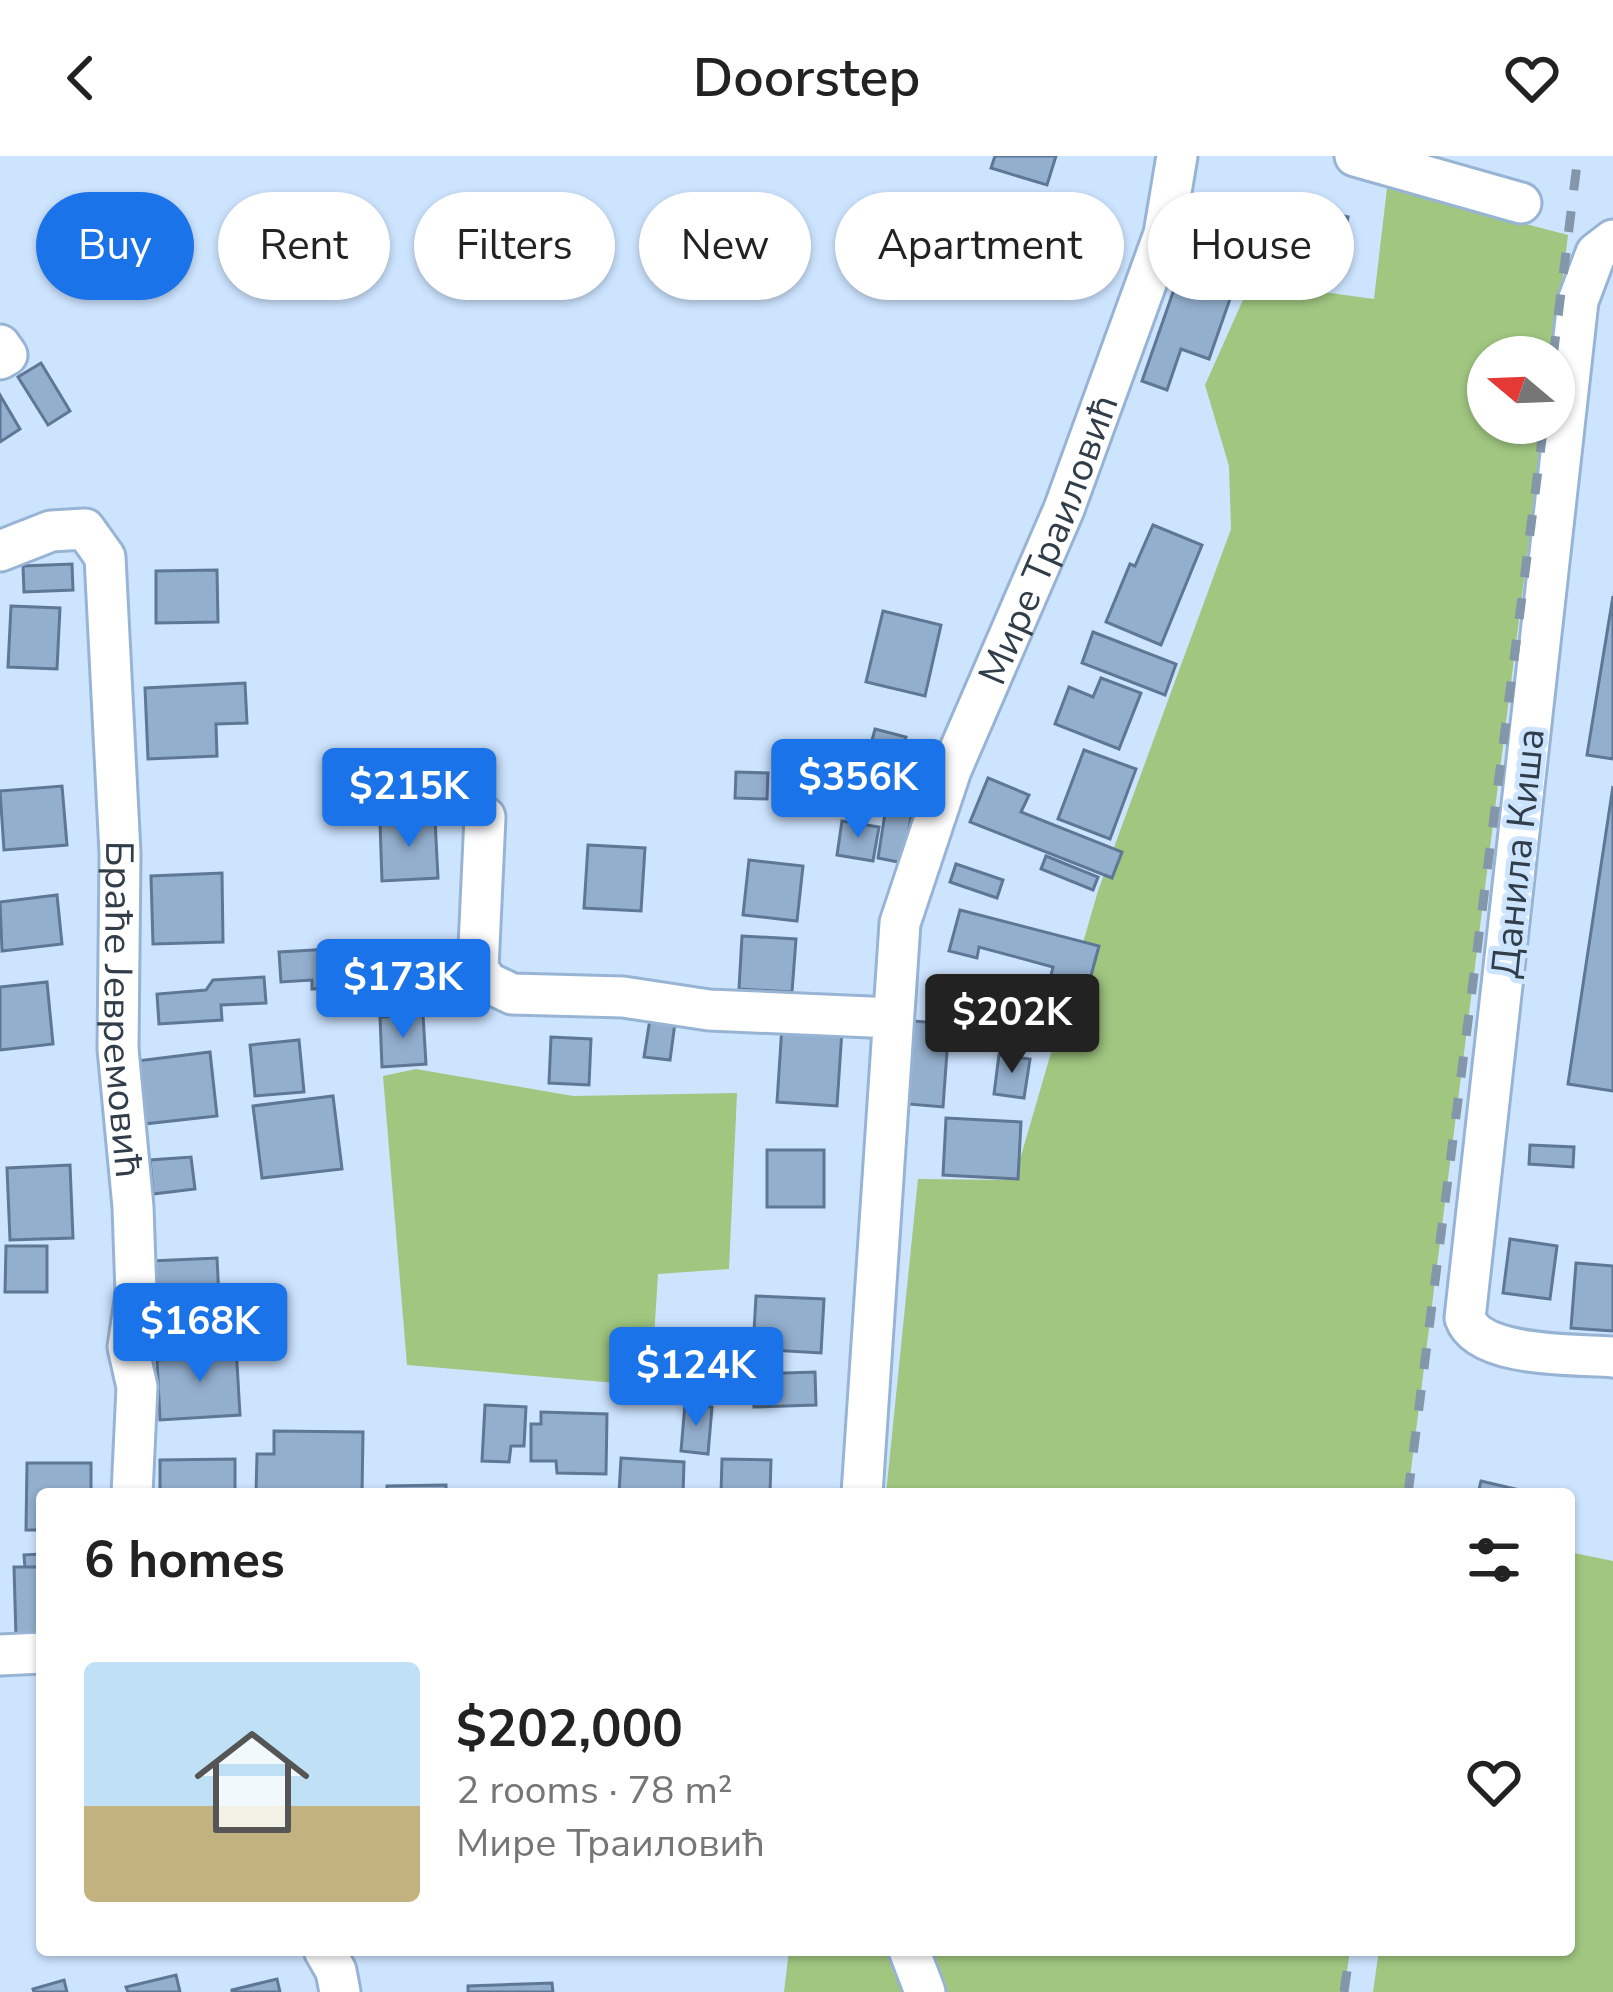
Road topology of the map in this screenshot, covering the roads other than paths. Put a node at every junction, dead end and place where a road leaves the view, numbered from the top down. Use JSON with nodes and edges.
{"nodes":[{"id":1,"x":1177,"y":156,"type":"edge"},
{"id":2,"x":1355,"y":156,"type":"edge"},
{"id":3,"x":1521,"y":203,"type":"dead end"},
{"id":4,"x":1613,"y":240,"type":"edge"},
{"id":5,"x":0,"y":345,"type":"edge"},
{"id":6,"x":0,"y":359,"type":"edge"},
{"id":7,"x":0,"y":551,"type":"edge"},
{"id":8,"x":485,"y":817,"type":"dead end"},
{"id":9,"x":893,"y":1018,"type":"junction"},
{"id":10,"x":1613,"y":1357,"type":"edge"},
{"id":11,"x":132,"y":1488,"type":"edge"},
{"id":12,"x":862,"y":1488,"type":"edge"},
{"id":13,"x":36,"y":1653,"type":"edge"},
{"id":14,"x":0,"y":1655,"type":"edge"},
{"id":15,"x":327,"y":1956,"type":"edge"},
{"id":16,"x":911,"y":1956,"type":"edge"},
{"id":17,"x":340,"y":1992,"type":"edge"},
{"id":18,"x":925,"y":1992,"type":"edge"}],
"edges":[{"from":1,"to":9,"type":"street","name":"Мире Траиловић"},
{"from":2,"to":3,"type":"street"},
{"from":4,"to":10,"type":"street","name":"Данила Киша"},
{"from":5,"to":6,"type":"street"},
{"from":7,"to":11,"type":"street","name":"Браће Јевремовић"},
{"from":8,"to":9,"type":"street"},
{"from":9,"to":12,"type":"street","name":"Мире Траиловић"},
{"from":13,"to":14,"type":"street"},
{"from":15,"to":17,"type":"street"},
{"from":16,"to":18,"type":"street"}]}
